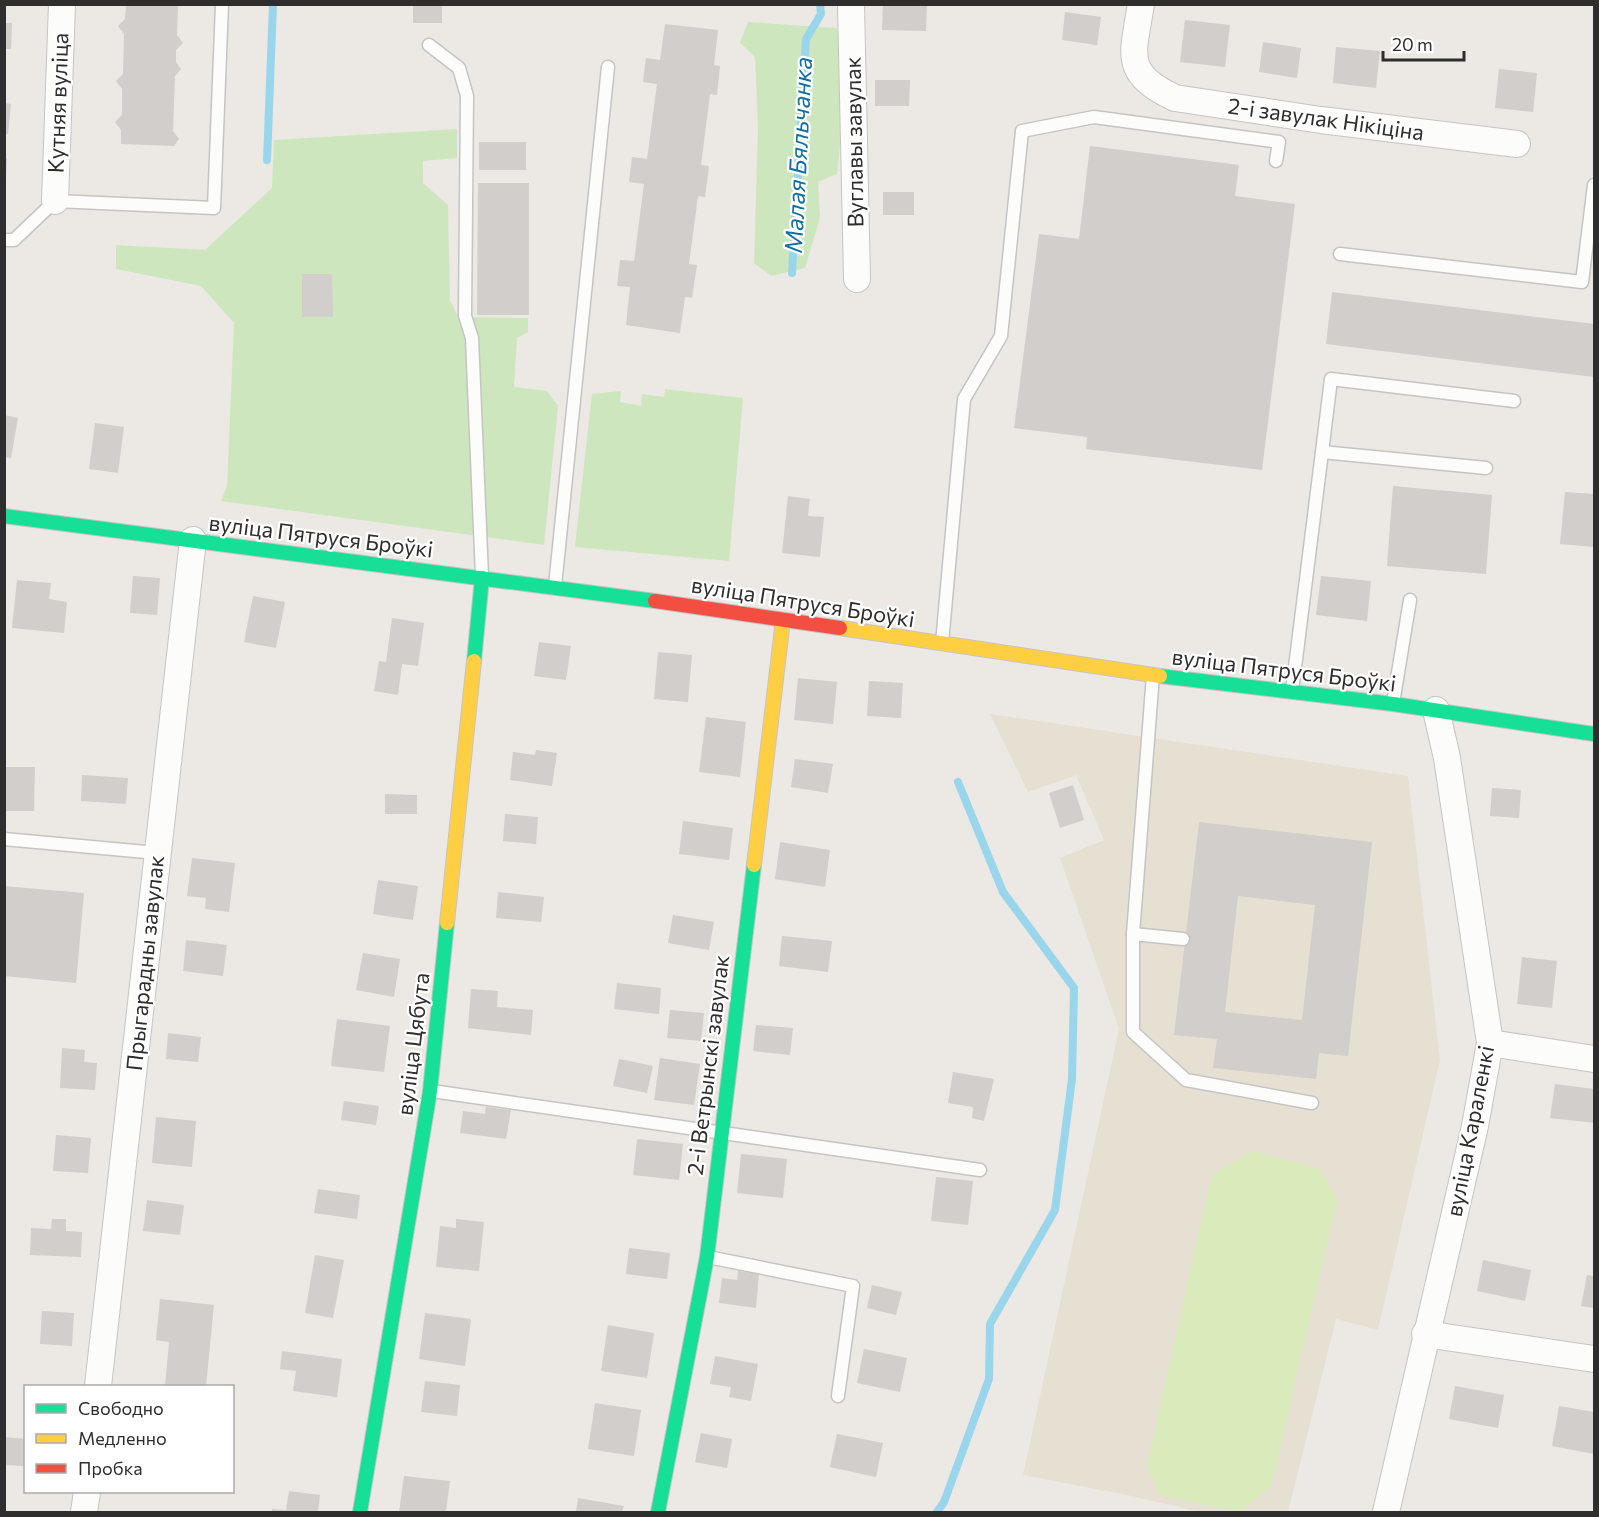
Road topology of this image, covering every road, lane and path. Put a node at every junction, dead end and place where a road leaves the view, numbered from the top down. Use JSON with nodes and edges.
{"nodes":[{"id":1,"x":62,"y":4,"type":"edge"},
{"id":2,"x":222,"y":4,"type":"edge"},
{"id":3,"x":850,"y":4,"type":"edge"},
{"id":4,"x":1141,"y":4,"type":"edge"},
{"id":5,"x":429,"y":45,"type":"dead end"},
{"id":6,"x":608,"y":67,"type":"dead end"},
{"id":7,"x":1517,"y":144,"type":"dead end"},
{"id":8,"x":1276,"y":161,"type":"dead end"},
{"id":9,"x":1594,"y":185,"type":"edge"},
{"id":10,"x":55,"y":201,"type":"junction"},
{"id":11,"x":4,"y":240,"type":"edge"},
{"id":12,"x":1340,"y":254,"type":"dead end"},
{"id":13,"x":857,"y":279,"type":"dead end"},
{"id":14,"x":1514,"y":401,"type":"dead end"},
{"id":15,"x":1322,"y":452,"type":"junction"},
{"id":16,"x":1486,"y":468,"type":"dead end"},
{"id":17,"x":4,"y":516,"type":"edge"},
{"id":18,"x":193,"y":540,"type":"junction"},
{"id":19,"x":482,"y":578,"type":"junction"},
{"id":20,"x":555,"y":587,"type":"junction"},
{"id":21,"x":1410,"y":600,"type":"dead end"},
{"id":22,"x":783,"y":620,"type":"junction"},
{"id":23,"x":942,"y":644,"type":"junction"},
{"id":24,"x":1153,"y":675,"type":"junction"},
{"id":25,"x":1292,"y":693,"type":"junction"},
{"id":26,"x":1393,"y":704,"type":"junction"},
{"id":27,"x":1436,"y":710,"type":"junction"},
{"id":28,"x":1594,"y":734,"type":"edge"},
{"id":29,"x":4,"y":838,"type":"edge"},
{"id":30,"x":157,"y":853,"type":"junction"},
{"id":31,"x":1133,"y":934,"type":"junction"},
{"id":32,"x":1183,"y":939,"type":"dead end"},
{"id":33,"x":1490,"y":1043,"type":"junction"},
{"id":34,"x":1594,"y":1059,"type":"edge"},
{"id":35,"x":430,"y":1091,"type":"junction"},
{"id":36,"x":1312,"y":1102,"type":"dead end"},
{"id":37,"x":720,"y":1131,"type":"junction"},
{"id":38,"x":980,"y":1170,"type":"dead end"},
{"id":39,"x":706,"y":1257,"type":"junction"},
{"id":40,"x":1425,"y":1334,"type":"junction"},
{"id":41,"x":1594,"y":1359,"type":"edge"},
{"id":42,"x":98,"y":1385,"type":"edge"},
{"id":43,"x":838,"y":1396,"type":"dead end"},
{"id":44,"x":87,"y":1493,"type":"edge"},
{"id":45,"x":84,"y":1512,"type":"edge"},
{"id":46,"x":360,"y":1512,"type":"edge"},
{"id":47,"x":658,"y":1512,"type":"edge"},
{"id":48,"x":1386,"y":1512,"type":"edge"}],
"edges":[{"from":1,"to":10,"type":"street","name":"Кутняя вуліца"},
{"from":2,"to":10,"type":"lane"},
{"from":3,"to":13,"type":"street","name":"Вуглавы завулак"},
{"from":4,"to":7,"type":"street","name":"2-і завулак Нікіціна"},
{"from":5,"to":19,"type":"lane"},
{"from":6,"to":20,"type":"lane"},
{"from":8,"to":23,"type":"lane"},
{"from":9,"to":12,"type":"lane"},
{"from":10,"to":11,"type":"lane"},
{"from":14,"to":15,"type":"lane"},
{"from":15,"to":16,"type":"lane"},
{"from":15,"to":25,"type":"lane"},
{"from":17,"to":18,"type":"street","name":"вуліца Пятруся Броўкі"},
{"from":18,"to":19,"type":"street","name":"вуліца Пятруся Броўкі"},
{"from":18,"to":30,"type":"street","name":"Прыгарадны завулак"},
{"from":19,"to":20,"type":"street","name":"вуліца Пятруся Броўкі"},
{"from":19,"to":35,"type":"street","name":"вуліца Цябута"},
{"from":20,"to":22,"type":"street","name":"вуліца Пятруся Броўкі"},
{"from":21,"to":26,"type":"lane"},
{"from":22,"to":23,"type":"street","name":"вуліца Пятруся Броўкі"},
{"from":22,"to":37,"type":"street","name":"2-і Ветрынскі завулак"},
{"from":23,"to":24,"type":"street","name":"вуліца Пятруся Броўкі"},
{"from":24,"to":25,"type":"street","name":"вуліца Пятруся Броўкі"},
{"from":24,"to":31,"type":"lane"},
{"from":25,"to":26,"type":"street","name":"вуліца Пятруся Броўкі"},
{"from":26,"to":27,"type":"street","name":"вуліца Пятруся Броўкі"},
{"from":27,"to":28,"type":"street","name":"вуліца Пятруся Броўкі"},
{"from":27,"to":33,"type":"street","name":"вуліца Караленкі"},
{"from":29,"to":30,"type":"lane"},
{"from":30,"to":42,"type":"street","name":"Прыгарадны завулак"},
{"from":31,"to":32,"type":"lane"},
{"from":31,"to":36,"type":"lane"},
{"from":33,"to":34,"type":"street"},
{"from":33,"to":40,"type":"street","name":"вуліца Караленкі"},
{"from":35,"to":37,"type":"lane"},
{"from":35,"to":46,"type":"street","name":"вуліца Цябута"},
{"from":37,"to":38,"type":"lane"},
{"from":37,"to":39,"type":"street","name":"2-і Ветрынскі завулак"},
{"from":39,"to":43,"type":"lane"},
{"from":39,"to":47,"type":"street","name":"2-і Ветрынскі завулак"},
{"from":40,"to":41,"type":"street"},
{"from":40,"to":48,"type":"street","name":"вуліца Караленкі"},
{"from":44,"to":45,"type":"street"}]}
